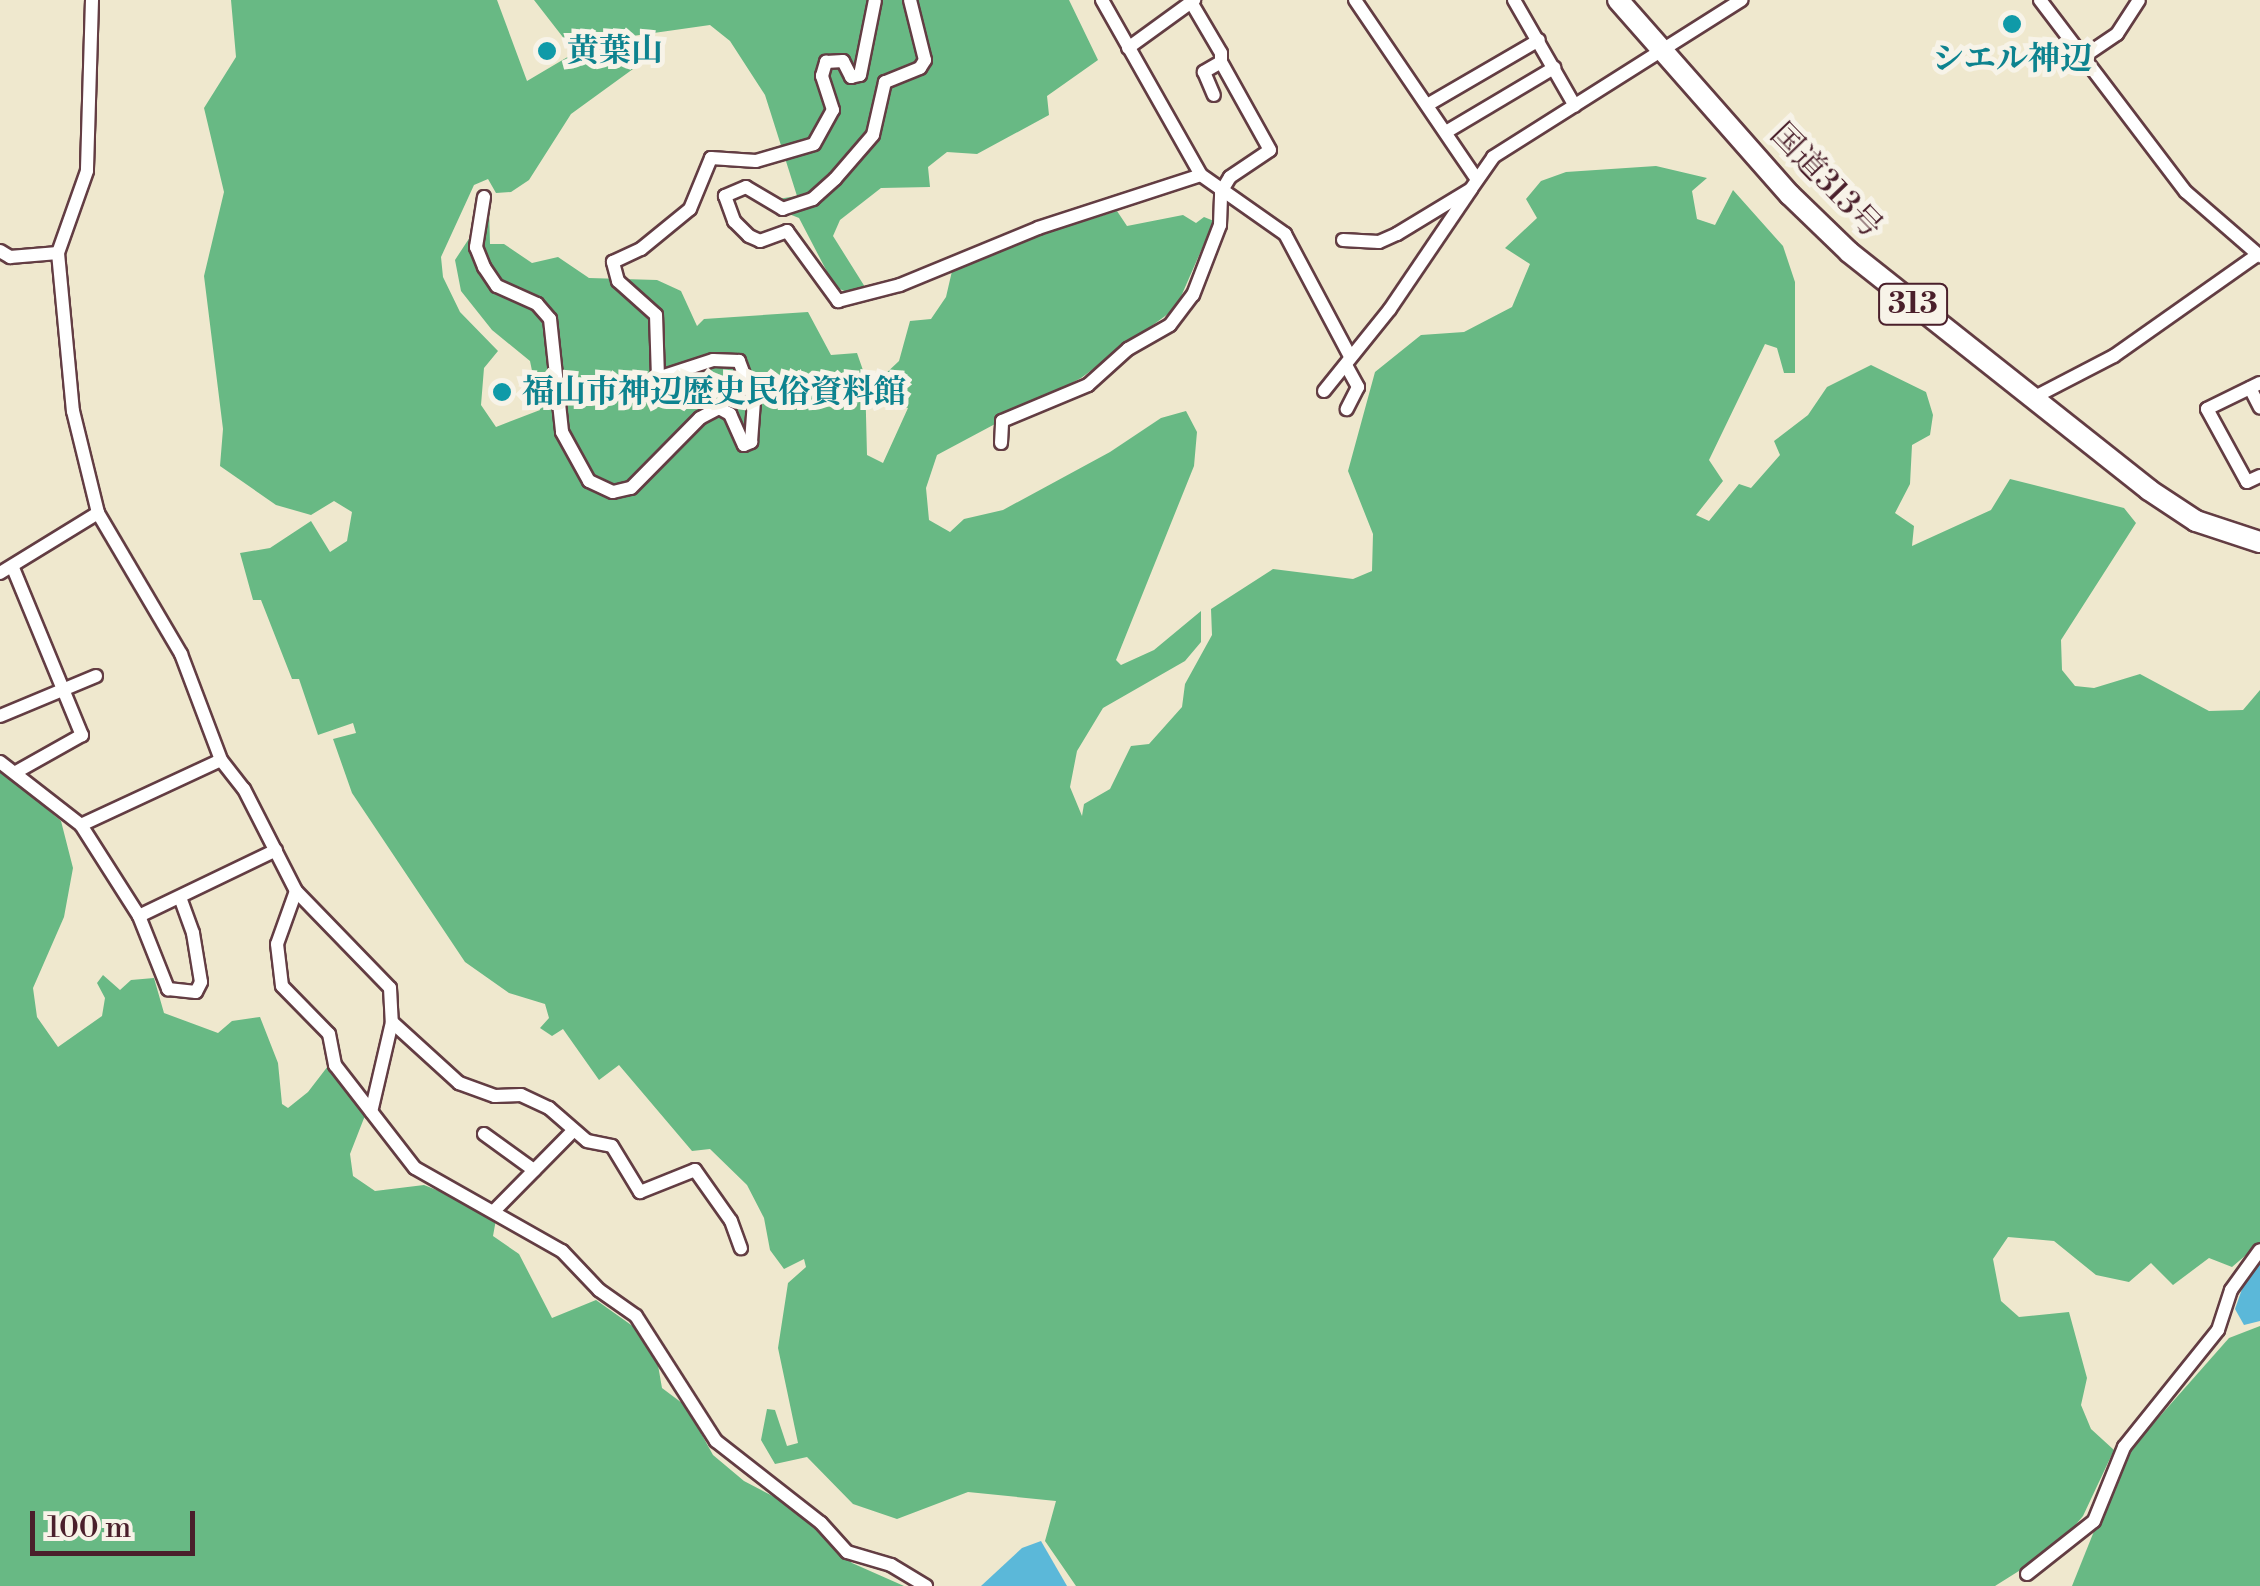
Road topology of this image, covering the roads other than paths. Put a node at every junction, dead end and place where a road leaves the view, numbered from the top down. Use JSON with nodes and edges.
{"nodes":[{"id":1,"x":92,"y":0,"type":"edge"},
{"id":2,"x":874,"y":0,"type":"edge"},
{"id":3,"x":910,"y":0,"type":"edge"},
{"id":4,"x":1102,"y":0,"type":"edge"},
{"id":5,"x":1356,"y":0,"type":"edge"},
{"id":6,"x":1514,"y":0,"type":"edge"},
{"id":7,"x":1618,"y":0,"type":"edge"},
{"id":8,"x":1740,"y":0,"type":"edge"},
{"id":9,"x":2040,"y":0,"type":"edge"},
{"id":10,"x":2139,"y":0,"type":"edge"},
{"id":11,"x":1193,"y":1,"type":"edge"},
{"id":12,"x":1538,"y":40,"type":"junction"},
{"id":13,"x":1666,"y":47,"type":"junction"},
{"id":14,"x":1128,"y":48,"type":"junction"},
{"id":15,"x":2084,"y":56,"type":"junction"},
{"id":16,"x":1221,"y":62,"type":"junction"},
{"id":17,"x":1554,"y":68,"type":"junction"},
{"id":18,"x":1214,"y":95,"type":"dead end"},
{"id":19,"x":1429,"y":104,"type":"junction"},
{"id":20,"x":1576,"y":106,"type":"junction"},
{"id":21,"x":1446,"y":132,"type":"junction"},
{"id":22,"x":1201,"y":175,"type":"junction"},
{"id":23,"x":1474,"y":184,"type":"junction"},
{"id":24,"x":1221,"y":192,"type":"junction"},
{"id":25,"x":484,"y":197,"type":"dead end"},
{"id":26,"x":1343,"y":240,"type":"dead end"},
{"id":27,"x":0,"y":251,"type":"edge"},
{"id":28,"x":58,"y":253,"type":"junction"},
{"id":29,"x":2258,"y":255,"type":"edge"},
{"id":30,"x":1348,"y":361,"type":"junction"},
{"id":31,"x":2255,"y":386,"type":"edge"},
{"id":32,"x":1324,"y":391,"type":"dead end"},
{"id":33,"x":2030,"y":399,"type":"junction"},
{"id":34,"x":2260,"y":408,"type":"edge"},
{"id":35,"x":1347,"y":409,"type":"dead end"},
{"id":36,"x":1001,"y":443,"type":"dead end"},
{"id":37,"x":2260,"y":476,"type":"edge"},
{"id":38,"x":98,"y":513,"type":"junction"},
{"id":39,"x":2260,"y":542,"type":"edge"},
{"id":40,"x":7,"y":570,"type":"edge"},
{"id":41,"x":96,"y":676,"type":"dead end"},
{"id":42,"x":64,"y":690,"type":"junction"},
{"id":43,"x":0,"y":716,"type":"edge"},
{"id":44,"x":221,"y":760,"type":"junction"},
{"id":45,"x":0,"y":762,"type":"edge"},
{"id":46,"x":16,"y":772,"type":"junction"},
{"id":47,"x":81,"y":825,"type":"junction"},
{"id":48,"x":276,"y":850,"type":"junction"},
{"id":49,"x":296,"y":891,"type":"junction"},
{"id":50,"x":180,"y":896,"type":"junction"},
{"id":51,"x":139,"y":916,"type":"junction"},
{"id":52,"x":392,"y":1022,"type":"junction"},
{"id":53,"x":372,"y":1112,"type":"junction"},
{"id":54,"x":573,"y":1131,"type":"junction"},
{"id":55,"x":484,"y":1134,"type":"dead end"},
{"id":56,"x":534,"y":1170,"type":"junction"},
{"id":57,"x":495,"y":1210,"type":"junction"},
{"id":58,"x":742,"y":1248,"type":"dead end"},
{"id":59,"x":2260,"y":1250,"type":"edge"},
{"id":60,"x":2027,"y":1574,"type":"dead end"},
{"id":61,"x":926,"y":1586,"type":"edge"}],
"edges":[{"from":1,"to":28,"type":"street"},
{"from":2,"to":25,"type":"street"},
{"from":3,"to":22,"type":"street"},
{"from":4,"to":14,"type":"street"},
{"from":5,"to":19,"type":"street"},
{"from":6,"to":12,"type":"street"},
{"from":7,"to":13,"type":"highway","name":"国道313号","number":"313"},
{"from":8,"to":13,"type":"street"},
{"from":9,"to":15,"type":"street"},
{"from":10,"to":15,"type":"street"},
{"from":11,"to":14,"type":"street"},
{"from":11,"to":16,"type":"street"},
{"from":12,"to":17,"type":"street"},
{"from":12,"to":19,"type":"street"},
{"from":13,"to":20,"type":"street"},
{"from":13,"to":33,"type":"highway","name":"国道313号","number":"313"},
{"from":14,"to":22,"type":"street"},
{"from":15,"to":29,"type":"street"},
{"from":16,"to":18,"type":"street"},
{"from":16,"to":24,"type":"street"},
{"from":17,"to":20,"type":"street"},
{"from":17,"to":21,"type":"street"},
{"from":19,"to":21,"type":"street"},
{"from":20,"to":23,"type":"street"},
{"from":21,"to":23,"type":"street"},
{"from":22,"to":24,"type":"street"},
{"from":23,"to":26,"type":"street"},
{"from":23,"to":30,"type":"street"},
{"from":24,"to":30,"type":"street"},
{"from":24,"to":36,"type":"street"},
{"from":27,"to":28,"type":"street"},
{"from":28,"to":38,"type":"street"},
{"from":29,"to":33,"type":"street"},
{"from":30,"to":32,"type":"street"},
{"from":30,"to":35,"type":"street"},
{"from":31,"to":34,"type":"street"},
{"from":31,"to":37,"type":"street"},
{"from":33,"to":39,"type":"highway","name":"国道313号","number":"313"},
{"from":38,"to":40,"type":"street"},
{"from":38,"to":44,"type":"street"},
{"from":40,"to":42,"type":"street"},
{"from":41,"to":42,"type":"street"},
{"from":42,"to":43,"type":"street"},
{"from":42,"to":46,"type":"street"},
{"from":44,"to":47,"type":"street"},
{"from":44,"to":48,"type":"street"},
{"from":45,"to":46,"type":"street"},
{"from":46,"to":47,"type":"street"},
{"from":47,"to":51,"type":"street"},
{"from":48,"to":49,"type":"street"},
{"from":48,"to":50,"type":"street"},
{"from":49,"to":52,"type":"street"},
{"from":49,"to":53,"type":"street"},
{"from":50,"to":51,"type":"street"},
{"from":50,"to":51,"type":"street"},
{"from":52,"to":53,"type":"street"},
{"from":52,"to":54,"type":"street"},
{"from":53,"to":57,"type":"street"},
{"from":54,"to":56,"type":"street"},
{"from":54,"to":58,"type":"street"},
{"from":55,"to":56,"type":"street"},
{"from":56,"to":57,"type":"street"},
{"from":57,"to":61,"type":"street"},
{"from":59,"to":60,"type":"street"}]}
